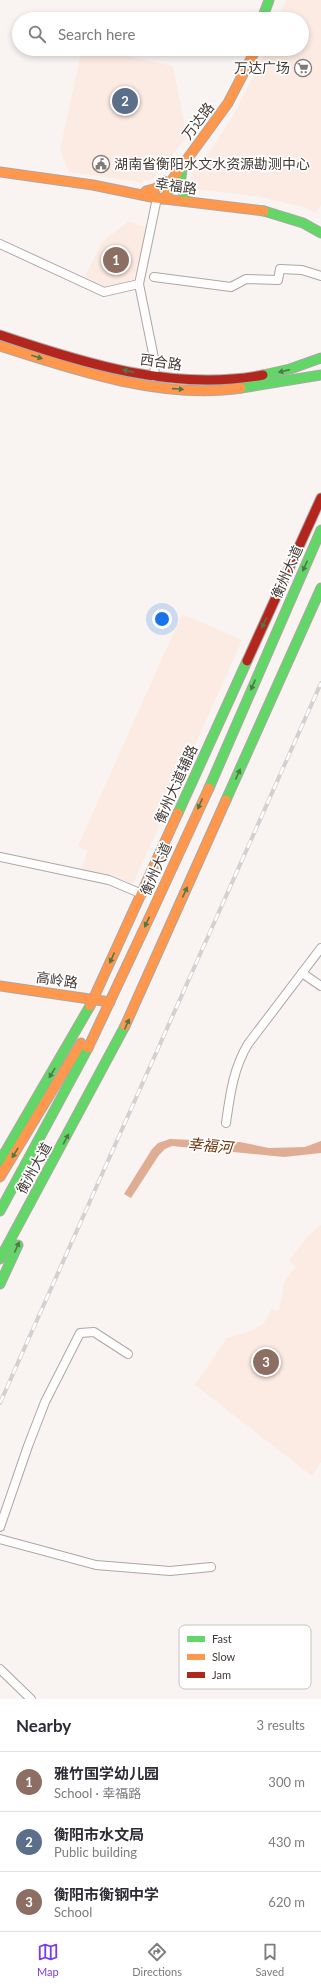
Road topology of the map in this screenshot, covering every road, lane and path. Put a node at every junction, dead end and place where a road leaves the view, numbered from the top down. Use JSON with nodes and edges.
{"nodes":[{"id":1,"x":269,"y":0,"type":"edge"},
{"id":2,"x":276,"y":0,"type":"edge"},
{"id":3,"x":265,"y":12,"type":"edge"},
{"id":4,"x":271,"y":12,"type":"edge"},
{"id":5,"x":247,"y":56,"type":"edge"},
{"id":6,"x":253,"y":56,"type":"edge"},
{"id":7,"x":183,"y":165,"type":"junction"},
{"id":8,"x":0,"y":168,"type":"edge"},
{"id":9,"x":0,"y":172,"type":"edge"},
{"id":10,"x":164,"y":181,"type":"junction"},
{"id":11,"x":146,"y":191,"type":"junction"},
{"id":12,"x":162,"y":196,"type":"junction"},
{"id":13,"x":185,"y":198,"type":"junction"},
{"id":14,"x":304,"y":220,"type":"junction"},
{"id":15,"x":321,"y":228,"type":"edge"},
{"id":16,"x":321,"y":233,"type":"edge"},
{"id":17,"x":0,"y":244,"type":"edge"},
{"id":18,"x":321,"y":276,"type":"edge"},
{"id":19,"x":154,"y":277,"type":"dead end"},
{"id":20,"x":139,"y":284,"type":"junction"},
{"id":21,"x":0,"y":335,"type":"edge"},
{"id":22,"x":0,"y":346,"type":"edge"},
{"id":23,"x":321,"y":358,"type":"edge"},
{"id":24,"x":321,"y":375,"type":"edge"},
{"id":25,"x":154,"y":377,"type":"junction"},
{"id":26,"x":321,"y":498,"type":"edge"},
{"id":27,"x":321,"y":530,"type":"edge"},
{"id":28,"x":321,"y":588,"type":"edge"},
{"id":29,"x":0,"y":857,"type":"edge"},
{"id":30,"x":142,"y":894,"type":"junction"},
{"id":31,"x":321,"y":948,"type":"edge"},
{"id":32,"x":302,"y":973,"type":"junction"},
{"id":33,"x":0,"y":986,"type":"edge"},
{"id":34,"x":321,"y":986,"type":"edge"},
{"id":35,"x":94,"y":1000,"type":"junction"},
{"id":36,"x":110,"y":1002,"type":"junction"},
{"id":37,"x":226,"y":1123,"type":"dead end"},
{"id":38,"x":57,"y":1157,"type":"junction"},
{"id":39,"x":0,"y":1161,"type":"edge"},
{"id":40,"x":0,"y":1177,"type":"edge"},
{"id":41,"x":0,"y":1211,"type":"edge"},
{"id":42,"x":0,"y":1259,"type":"edge"},
{"id":43,"x":0,"y":1283,"type":"edge"},
{"id":44,"x":128,"y":1354,"type":"dead end"},
{"id":45,"x":0,"y":1527,"type":"edge"},
{"id":46,"x":0,"y":1539,"type":"edge"},
{"id":47,"x":211,"y":1567,"type":"dead end"},
{"id":48,"x":0,"y":1668,"type":"edge"},
{"id":49,"x":31,"y":1699,"type":"edge"}],
"edges":[{"from":1,"to":3,"type":"main road"},
{"from":2,"to":4,"type":"main road"},
{"from":5,"to":10,"type":"main road","name":"万达路"},
{"from":6,"to":7,"type":"main road","name":"万达路"},
{"from":7,"to":12,"type":"main road","name":"万达路"},
{"from":7,"to":13,"type":"main road"},
{"from":8,"to":11,"type":"main road","name":"幸福路"},
{"from":9,"to":12,"type":"main road","name":"幸福路"},
{"from":10,"to":11,"type":"main road"},
{"from":10,"to":12,"type":"main road","name":"万达路"},
{"from":11,"to":12,"type":"main road","name":"幸福路"},
{"from":12,"to":13,"type":"main road","name":"幸福路"},
{"from":12,"to":14,"type":"main road","name":"幸福路"},
{"from":12,"to":20,"type":"street"},
{"from":13,"to":14,"type":"main road","name":"幸福路"},
{"from":14,"to":15,"type":"main road","name":"幸福路"},
{"from":14,"to":16,"type":"main road","name":"幸福路"},
{"from":17,"to":20,"type":"street"},
{"from":18,"to":19,"type":"street"},
{"from":20,"to":25,"type":"street"},
{"from":25,"to":21,"type":"main road","name":"西合路","one_way":true},
{"from":22,"to":24,"type":"main road","name":"西合路","one_way":true},
{"from":23,"to":25,"type":"main road","name":"西合路","one_way":true},
{"from":26,"to":30,"type":"main road","name":"衡州大道辅路","one_way":true},
{"from":27,"to":36,"type":"main road","name":"衡州大道","one_way":true},
{"from":38,"to":28,"type":"main road","name":"衡州大道","one_way":true},
{"from":29,"to":30,"type":"street"},
{"from":30,"to":35,"type":"main road","name":"衡州大道辅路","one_way":true},
{"from":31,"to":32,"type":"street"},
{"from":32,"to":34,"type":"street"},
{"from":32,"to":37,"type":"street"},
{"from":33,"to":35,"type":"main road","name":"高岭路"},
{"from":35,"to":36,"type":"main road","name":"高岭路"},
{"from":35,"to":39,"type":"main road","name":"衡州大道辅路","one_way":true},
{"from":36,"to":40,"type":"main road","one_way":true},
{"from":36,"to":41,"type":"main road","name":"衡州大道"},
{"from":38,"to":42,"type":"main road","name":"衡州大道"},
{"from":43,"to":38,"type":"main road","one_way":true},
{"from":44,"to":45,"type":"street"},
{"from":46,"to":47,"type":"street"},
{"from":48,"to":49,"type":"street"}]}
